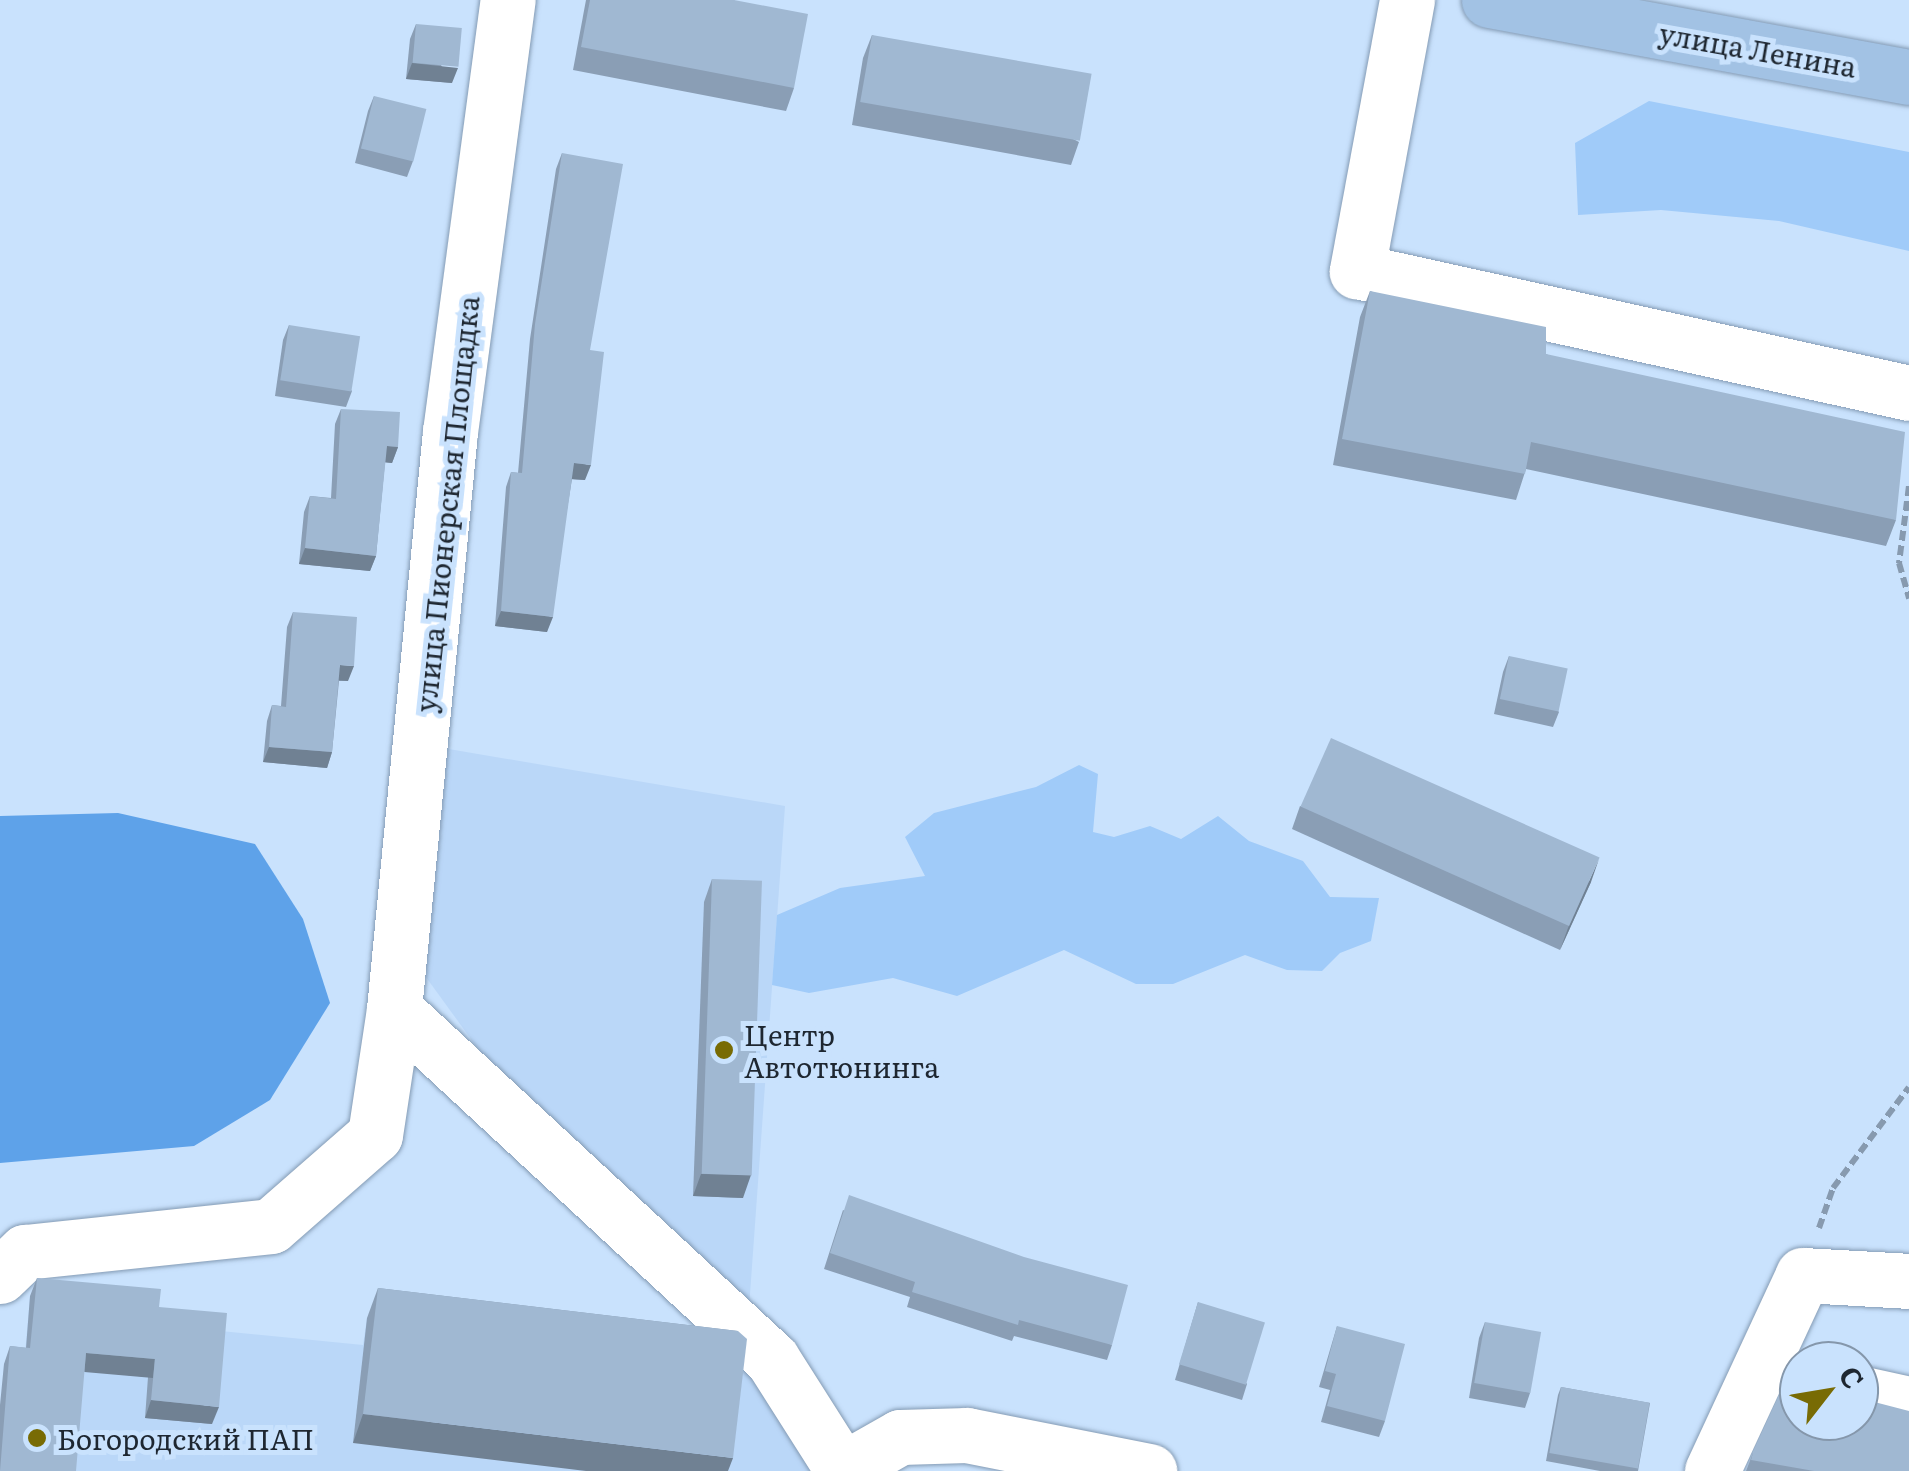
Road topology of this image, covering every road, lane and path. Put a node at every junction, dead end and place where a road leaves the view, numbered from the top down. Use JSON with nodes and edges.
{"nodes":[{"id":1,"x":508,"y":0,"type":"edge"},
{"id":2,"x":1407,"y":0,"type":"edge"},
{"id":3,"x":1489,"y":0,"type":"edge"},
{"id":4,"x":1909,"y":77,"type":"edge"},
{"id":5,"x":1909,"y":393,"type":"edge"},
{"id":6,"x":1909,"y":486,"type":"edge"},
{"id":7,"x":1909,"y":599,"type":"edge"},
{"id":8,"x":394,"y":1008,"type":"junction"},
{"id":9,"x":1909,"y":1087,"type":"edge"},
{"id":10,"x":1803,"y":1275,"type":"junction"},
{"id":11,"x":0,"y":1276,"type":"edge"},
{"id":12,"x":1909,"y":1280,"type":"edge"},
{"id":13,"x":1787,"y":1341,"type":"edge"},
{"id":14,"x":1779,"y":1375,"type":"edge"},
{"id":15,"x":1879,"y":1397,"type":"edge"},
{"id":16,"x":1909,"y":1404,"type":"edge"},
{"id":17,"x":843,"y":1470,"type":"edge"},
{"id":18,"x":1149,"y":1471,"type":"edge"},
{"id":19,"x":1712,"y":1471,"type":"edge"}],
"edges":[{"from":1,"to":8,"type":"street","name":"улица Пионерская Площадка"},
{"from":2,"to":5,"type":"street"},
{"from":3,"to":4,"type":"main road","name":"улица Ленина"},
{"from":6,"to":7,"type":"path"},
{"from":8,"to":11,"type":"street","name":"улица Пионерская Площадка"},
{"from":8,"to":17,"type":"street"},
{"from":9,"to":10,"type":"path"},
{"from":10,"to":12,"type":"street"},
{"from":10,"to":13,"type":"street"},
{"from":14,"to":19,"type":"street"},
{"from":15,"to":16,"type":"street"},
{"from":17,"to":18,"type":"street"}]}
